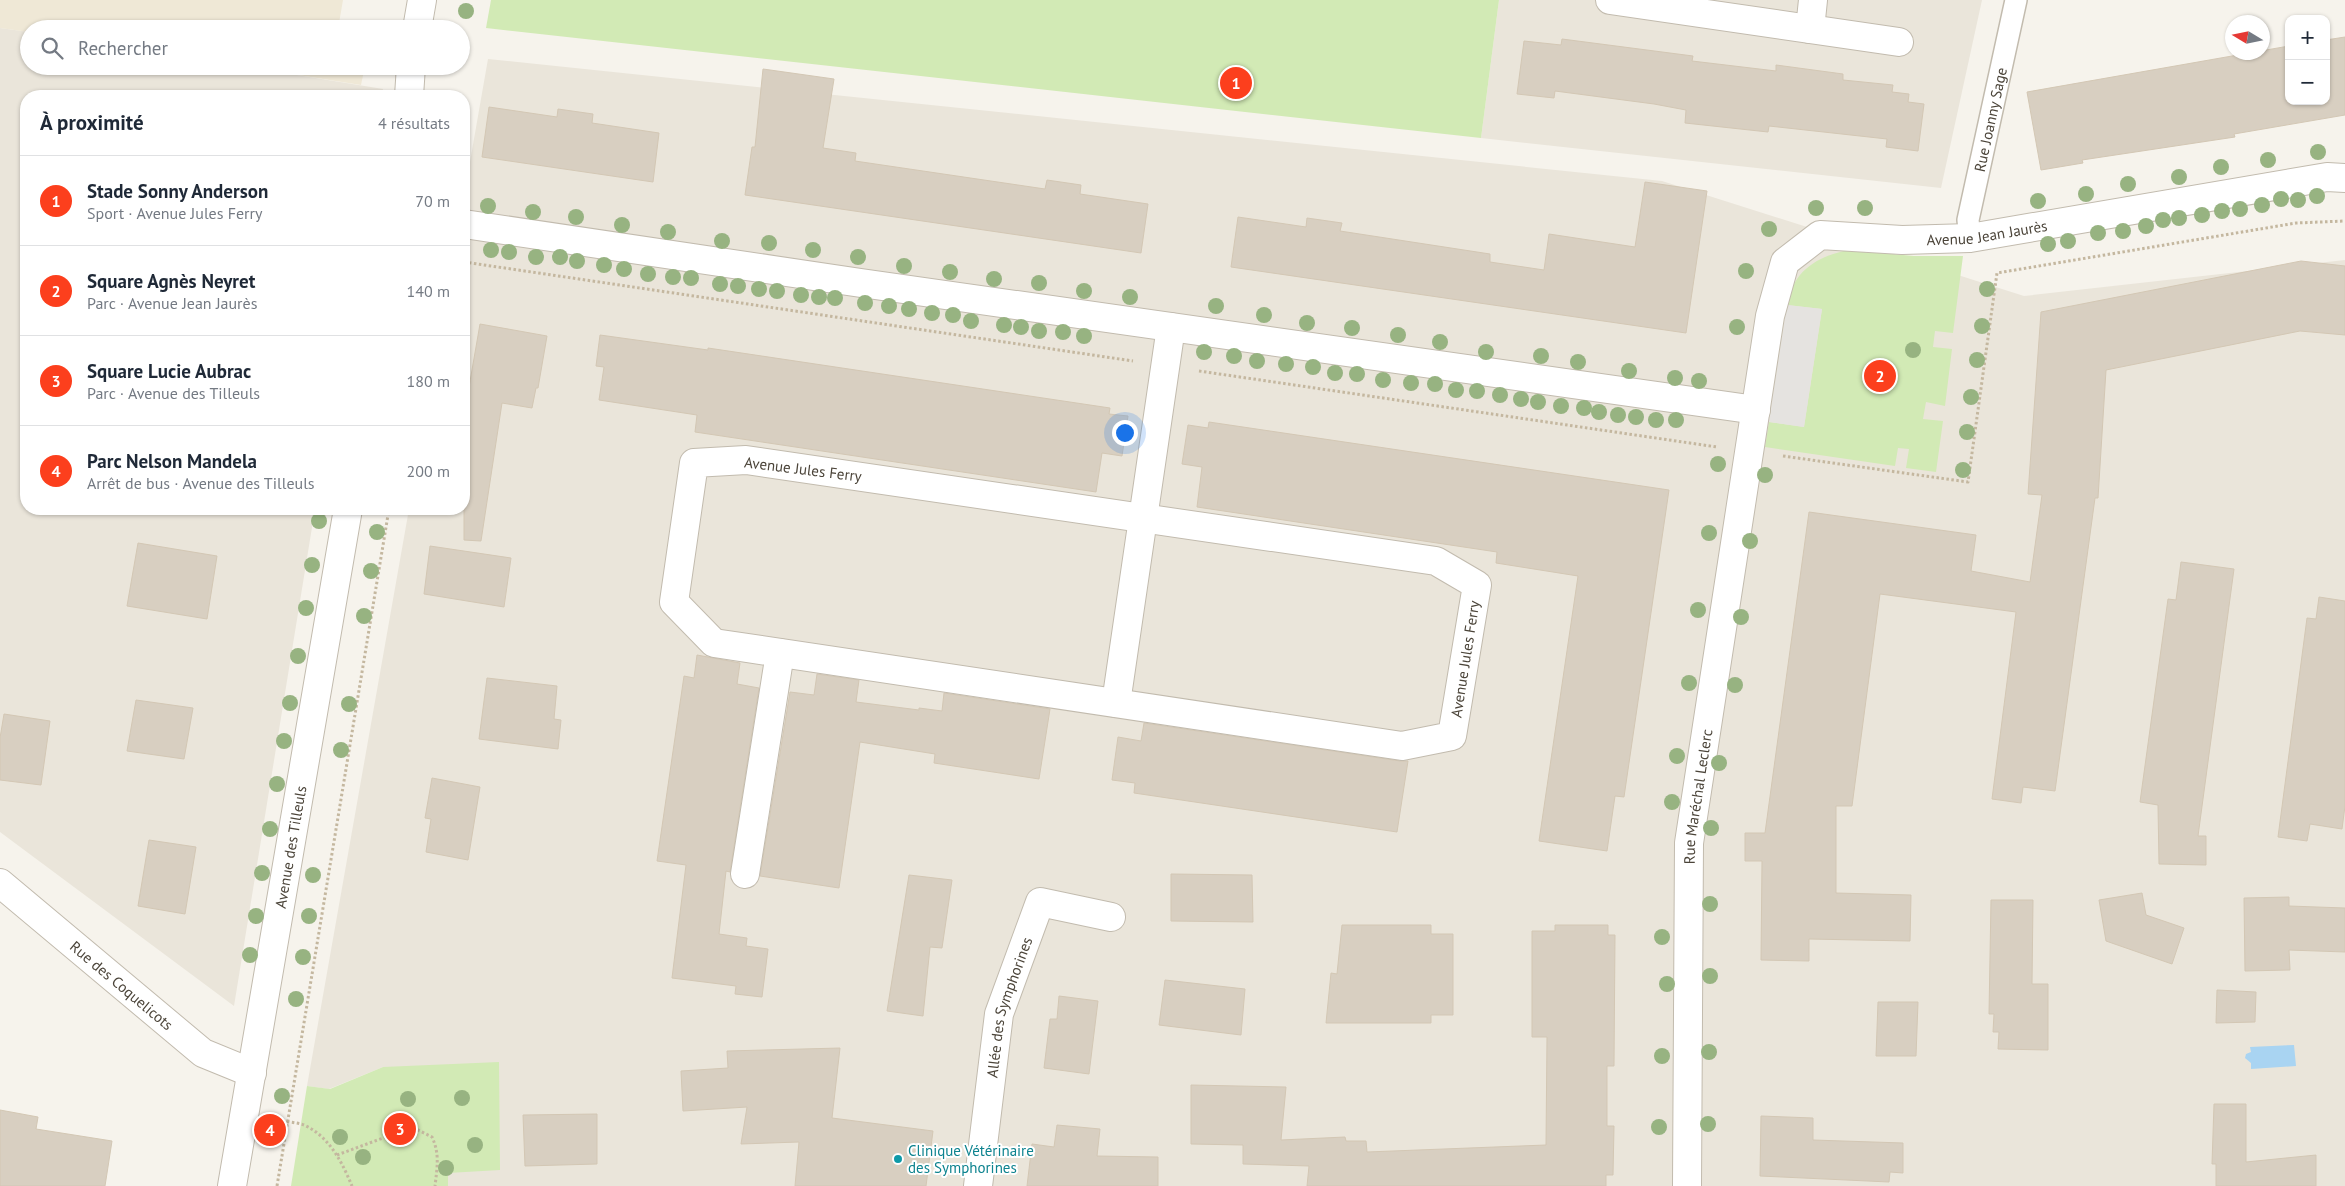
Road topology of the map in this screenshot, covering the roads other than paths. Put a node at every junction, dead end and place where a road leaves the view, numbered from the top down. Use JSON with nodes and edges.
{"nodes":[{"id":1,"x":422,"y":0,"type":"edge"},
{"id":2,"x":1610,"y":0,"type":"edge"},
{"id":3,"x":1813,"y":0,"type":"edge"},
{"id":4,"x":2016,"y":0,"type":"edge"},
{"id":5,"x":419,"y":20,"type":"edge"},
{"id":6,"x":1810,"y":29,"type":"junction"},
{"id":7,"x":1899,"y":42,"type":"dead end"},
{"id":8,"x":410,"y":75,"type":"edge"},
{"id":9,"x":409,"y":90,"type":"edge"},
{"id":10,"x":2345,"y":178,"type":"edge"},
{"id":11,"x":470,"y":225,"type":"edge"},
{"id":12,"x":1970,"y":238,"type":"junction"},
{"id":13,"x":1171,"y":327,"type":"junction"},
{"id":14,"x":1756,"y":410,"type":"junction"},
{"id":15,"x":347,"y":515,"type":"edge"},
{"id":16,"x":1143,"y":518,"type":"junction"},
{"id":17,"x":780,"y":652,"type":"junction"},
{"id":18,"x":1116,"y":703,"type":"junction"},
{"id":19,"x":745,"y":874,"type":"dead end"},
{"id":20,"x":0,"y":883,"type":"edge"},
{"id":21,"x":1111,"y":917,"type":"dead end"},
{"id":22,"x":252,"y":1073,"type":"junction"},
{"id":23,"x":232,"y":1186,"type":"edge"},
{"id":24,"x":978,"y":1186,"type":"edge"},
{"id":25,"x":1687,"y":1186,"type":"edge"}],
"edges":[{"from":1,"to":5,"type":"street"},
{"from":2,"to":6,"type":"street"},
{"from":3,"to":6,"type":"street"},
{"from":4,"to":12,"type":"lane","name":"Rue Joanny Sage"},
{"from":6,"to":7,"type":"street"},
{"from":8,"to":9,"type":"street"},
{"from":10,"to":12,"type":"street","name":"Avenue Jean Jaurès"},
{"from":11,"to":13,"type":"street"},
{"from":12,"to":14,"type":"street","name":"Avenue Jean Jaurès"},
{"from":13,"to":14,"type":"street"},
{"from":13,"to":16,"type":"street"},
{"from":14,"to":25,"type":"street","name":"Rue Maréchal Leclerc"},
{"from":15,"to":22,"type":"street","name":"Avenue des Tilleuls"},
{"from":16,"to":17,"type":"street","name":"Avenue Jules Ferry"},
{"from":16,"to":18,"type":"street"},
{"from":16,"to":18,"type":"street","name":"Avenue Jules Ferry"},
{"from":17,"to":18,"type":"street","name":"Avenue Jules Ferry"},
{"from":17,"to":19,"type":"street"},
{"from":20,"to":22,"type":"street","name":"Rue des Coquelicots"},
{"from":21,"to":24,"type":"street","name":"Allée des Symphorines"},
{"from":22,"to":23,"type":"street","name":"Avenue des Tilleuls"}]}
